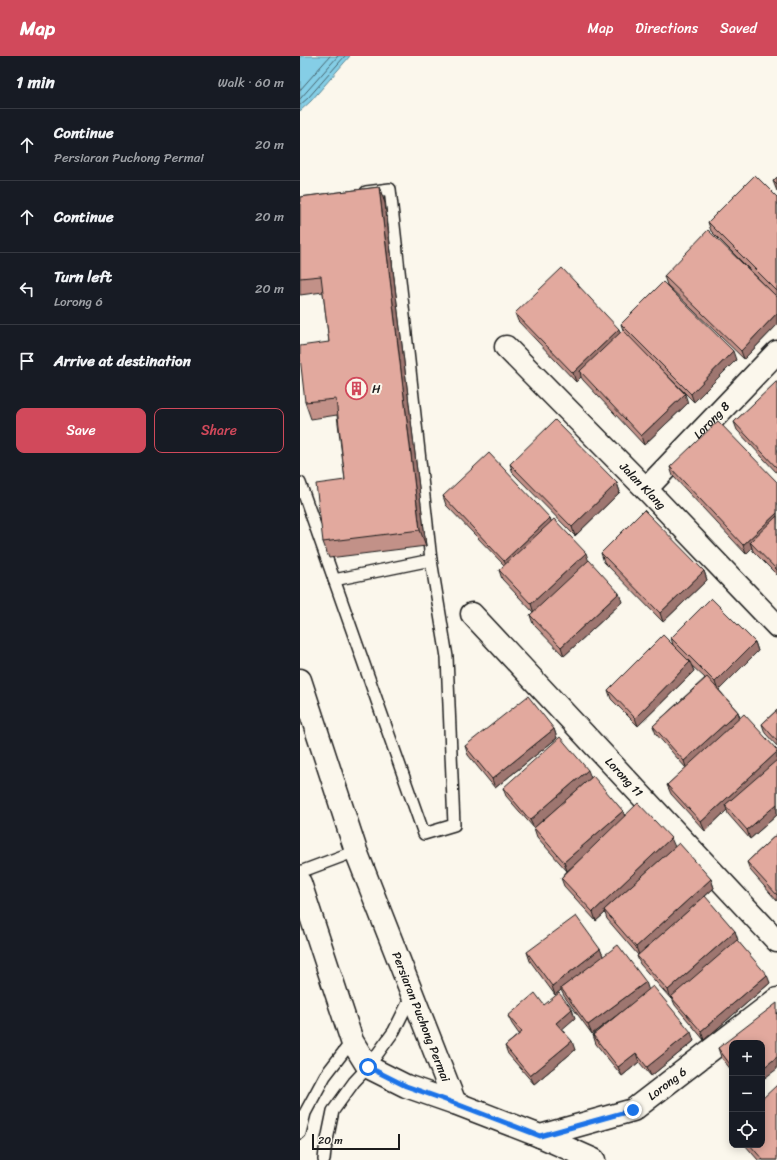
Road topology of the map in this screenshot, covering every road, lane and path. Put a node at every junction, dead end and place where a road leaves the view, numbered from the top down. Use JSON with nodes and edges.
{"nodes":[{"id":1,"x":353,"y":194,"type":"edge"},
{"id":2,"x":506,"y":347,"type":"dead end"},
{"id":3,"x":777,"y":352,"type":"edge"},
{"id":4,"x":300,"y":483,"type":"edge"},
{"id":5,"x":646,"y":489,"type":"junction"},
{"id":6,"x":431,"y":560,"type":"junction"},
{"id":7,"x":334,"y":580,"type":"junction"},
{"id":8,"x":472,"y":614,"type":"dead end"},
{"id":9,"x":777,"y":626,"type":"edge"},
{"id":10,"x":300,"y":680,"type":"edge"},
{"id":11,"x":356,"y":851,"type":"junction"},
{"id":12,"x":300,"y":872,"type":"edge"},
{"id":13,"x":300,"y":883,"type":"edge"},
{"id":14,"x":777,"y":941,"type":"edge"},
{"id":15,"x":412,"y":995,"type":"junction"},
{"id":16,"x":777,"y":999,"type":"edge"},
{"id":17,"x":352,"y":1041,"type":"junction"},
{"id":18,"x":368,"y":1067,"type":"junction"},
{"id":19,"x":454,"y":1103,"type":"junction"},
{"id":20,"x":300,"y":1133,"type":"edge"},
{"id":21,"x":540,"y":1136,"type":"junction"},
{"id":22,"x":324,"y":1160,"type":"edge"},
{"id":23,"x":594,"y":1160,"type":"edge"}],
"edges":[{"from":1,"to":6,"type":"lane"},
{"from":2,"to":5,"type":"street","name":"Jalan Klang"},
{"from":3,"to":5,"type":"street","name":"Lorong 8"},
{"from":4,"to":7,"type":"lane"},
{"from":5,"to":9,"type":"street","name":"Jalan Klang"},
{"from":6,"to":7,"type":"lane"},
{"from":6,"to":7,"type":"lane"},
{"from":8,"to":14,"type":"street","name":"Lorong 11"},
{"from":10,"to":11,"type":"street","name":"Persiaran Puchong Permai"},
{"from":11,"to":12,"type":"lane"},
{"from":11,"to":15,"type":"street","name":"Persiaran Puchong Permai"},
{"from":13,"to":17,"type":"street"},
{"from":15,"to":18,"type":"lane"},
{"from":15,"to":19,"type":"street","name":"Persiaran Puchong Permai"},
{"from":16,"to":21,"type":"street","name":"Lorong 6"},
{"from":17,"to":18,"type":"street"},
{"from":17,"to":20,"type":"lane"},
{"from":18,"to":19,"type":"street","name":"Persiaran Puchong Permai"},
{"from":18,"to":22,"type":"lane"},
{"from":19,"to":21,"type":"street"},
{"from":21,"to":23,"type":"street"}]}
